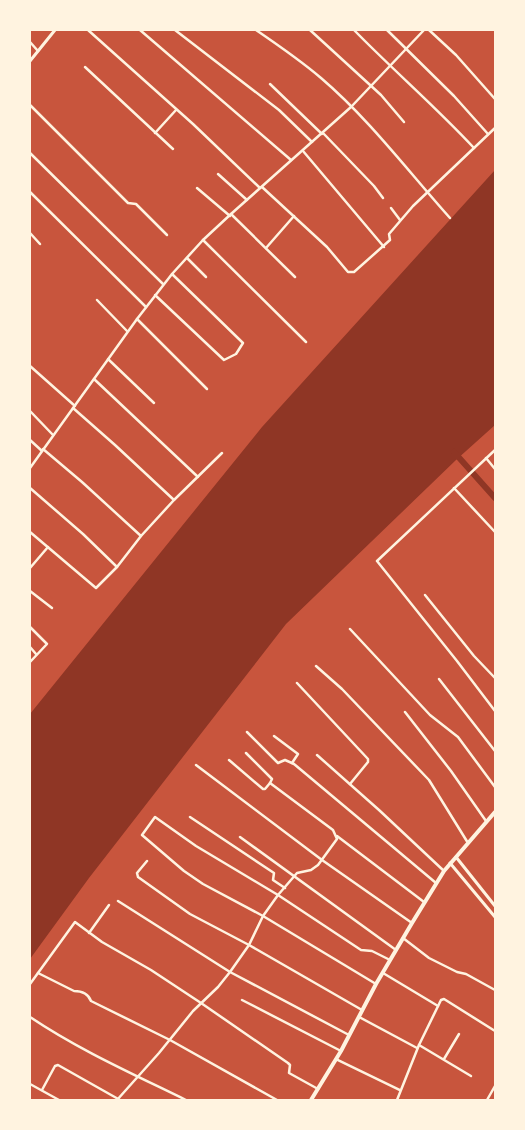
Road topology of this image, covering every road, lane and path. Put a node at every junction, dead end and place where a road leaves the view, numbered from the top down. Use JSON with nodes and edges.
{"nodes":[{"id":1,"x":55,"y":30,"type":"edge"},
{"id":2,"x":88,"y":30,"type":"edge"},
{"id":3,"x":140,"y":30,"type":"edge"},
{"id":4,"x":175,"y":30,"type":"edge"},
{"id":5,"x":256,"y":30,"type":"edge"},
{"id":6,"x":310,"y":30,"type":"edge"},
{"id":7,"x":354,"y":30,"type":"edge"},
{"id":8,"x":386,"y":30,"type":"edge"},
{"id":9,"x":424,"y":30,"type":"edge"},
{"id":10,"x":429,"y":30,"type":"edge"},
{"id":11,"x":30,"y":42,"type":"edge"},
{"id":12,"x":406,"y":49,"type":"junction"},
{"id":13,"x":38,"y":51,"type":"junction"},
{"id":14,"x":30,"y":61,"type":"edge"},
{"id":15,"x":85,"y":67,"type":"dead end"},
{"id":16,"x":390,"y":67,"type":"junction"},
{"id":17,"x":270,"y":84,"type":"dead end"},
{"id":18,"x":371,"y":86,"type":"junction"},
{"id":19,"x":495,"y":99,"type":"edge"},
{"id":20,"x":30,"y":105,"type":"edge"},
{"id":21,"x":351,"y":107,"type":"junction"},
{"id":22,"x":176,"y":110,"type":"junction"},
{"id":23,"x":404,"y":122,"type":"dead end"},
{"id":24,"x":495,"y":128,"type":"edge"},
{"id":25,"x":155,"y":133,"type":"junction"},
{"id":26,"x":323,"y":133,"type":"junction"},
{"id":27,"x":488,"y":134,"type":"junction"},
{"id":28,"x":312,"y":142,"type":"junction"},
{"id":29,"x":474,"y":148,"type":"junction"},
{"id":30,"x":173,"y":149,"type":"dead end"},
{"id":31,"x":303,"y":151,"type":"junction"},
{"id":32,"x":30,"y":153,"type":"edge"},
{"id":33,"x":291,"y":160,"type":"junction"},
{"id":34,"x":218,"y":174,"type":"dead end"},
{"id":35,"x":198,"y":188,"type":"dead end"},
{"id":36,"x":261,"y":188,"type":"junction"},
{"id":37,"x":30,"y":192,"type":"edge"},
{"id":38,"x":427,"y":193,"type":"junction"},
{"id":39,"x":383,"y":198,"type":"dead end"},
{"id":40,"x":247,"y":200,"type":"junction"},
{"id":41,"x":391,"y":208,"type":"dead end"},
{"id":42,"x":230,"y":215,"type":"junction"},
{"id":43,"x":294,"y":216,"type":"junction"},
{"id":44,"x":450,"y":218,"type":"dead end"},
{"id":45,"x":400,"y":220,"type":"junction"},
{"id":46,"x":30,"y":233,"type":"edge"},
{"id":47,"x":167,"y":235,"type":"dead end"},
{"id":48,"x":203,"y":240,"type":"junction"},
{"id":49,"x":40,"y":244,"type":"dead end"},
{"id":50,"x":384,"y":247,"type":"junction"},
{"id":51,"x":266,"y":248,"type":"junction"},
{"id":52,"x":187,"y":258,"type":"junction"},
{"id":53,"x":172,"y":274,"type":"junction"},
{"id":54,"x":206,"y":277,"type":"dead end"},
{"id":55,"x":295,"y":277,"type":"dead end"},
{"id":56,"x":163,"y":284,"type":"junction"},
{"id":57,"x":155,"y":295,"type":"junction"},
{"id":58,"x":97,"y":300,"type":"dead end"},
{"id":59,"x":146,"y":307,"type":"junction"},
{"id":60,"x":137,"y":319,"type":"junction"},
{"id":61,"x":128,"y":331,"type":"junction"},
{"id":62,"x":306,"y":342,"type":"dead end"},
{"id":63,"x":108,"y":359,"type":"junction"},
{"id":64,"x":30,"y":366,"type":"edge"},
{"id":65,"x":94,"y":379,"type":"junction"},
{"id":66,"x":206,"y":389,"type":"dead end"},
{"id":67,"x":154,"y":403,"type":"dead end"},
{"id":68,"x":74,"y":407,"type":"junction"},
{"id":69,"x":30,"y":411,"type":"edge"},
{"id":70,"x":53,"y":435,"type":"junction"},
{"id":71,"x":30,"y":440,"type":"edge"},
{"id":72,"x":42,"y":450,"type":"junction"},
{"id":73,"x":495,"y":450,"type":"edge"},
{"id":74,"x":222,"y":453,"type":"dead end"},
{"id":75,"x":486,"y":458,"type":"junction"},
{"id":76,"x":30,"y":468,"type":"edge"},
{"id":77,"x":495,"y":468,"type":"edge"},
{"id":78,"x":198,"y":477,"type":"junction"},
{"id":79,"x":30,"y":488,"type":"edge"},
{"id":80,"x":454,"y":488,"type":"junction"},
{"id":81,"x":174,"y":500,"type":"junction"},
{"id":82,"x":30,"y":532,"type":"edge"},
{"id":83,"x":495,"y":532,"type":"edge"},
{"id":84,"x":141,"y":536,"type":"junction"},
{"id":85,"x":48,"y":547,"type":"junction"},
{"id":86,"x":116,"y":567,"type":"junction"},
{"id":87,"x":30,"y":568,"type":"edge"},
{"id":88,"x":30,"y":592,"type":"edge"},
{"id":89,"x":425,"y":595,"type":"dead end"},
{"id":90,"x":52,"y":608,"type":"dead end"},
{"id":91,"x":30,"y":627,"type":"edge"},
{"id":92,"x":350,"y":629,"type":"dead end"},
{"id":93,"x":30,"y":647,"type":"edge"},
{"id":94,"x":36,"y":654,"type":"junction"},
{"id":95,"x":30,"y":662,"type":"edge"},
{"id":96,"x":316,"y":666,"type":"dead end"},
{"id":97,"x":495,"y":678,"type":"edge"},
{"id":98,"x":438,"y":679,"type":"dead end"},
{"id":99,"x":296,"y":683,"type":"dead end"},
{"id":100,"x":495,"y":711,"type":"edge"},
{"id":101,"x":405,"y":712,"type":"dead end"},
{"id":102,"x":248,"y":732,"type":"dead end"},
{"id":103,"x":274,"y":736,"type":"dead end"},
{"id":104,"x":495,"y":751,"type":"edge"},
{"id":105,"x":246,"y":753,"type":"dead end"},
{"id":106,"x":317,"y":755,"type":"dead end"},
{"id":107,"x":229,"y":760,"type":"dead end"},
{"id":108,"x":292,"y":763,"type":"junction"},
{"id":109,"x":196,"y":765,"type":"dead end"},
{"id":110,"x":270,"y":783,"type":"junction"},
{"id":111,"x":350,"y":784,"type":"junction"},
{"id":112,"x":495,"y":788,"type":"edge"},
{"id":113,"x":495,"y":812,"type":"edge"},
{"id":114,"x":190,"y":817,"type":"dead end"},
{"id":115,"x":487,"y":822,"type":"junction"},
{"id":116,"x":337,"y":836,"type":"junction"},
{"id":117,"x":240,"y":837,"type":"dead end"},
{"id":118,"x":468,"y":843,"type":"junction"},
{"id":119,"x":456,"y":856,"type":"junction"},
{"id":120,"x":147,"y":861,"type":"dead end"},
{"id":121,"x":323,"y":861,"type":"junction"},
{"id":122,"x":450,"y":863,"type":"junction"},
{"id":123,"x":444,"y":871,"type":"junction"},
{"id":124,"x":295,"y":876,"type":"junction"},
{"id":125,"x":436,"y":883,"type":"junction"},
{"id":126,"x":285,"y":888,"type":"junction"},
{"id":127,"x":278,"y":895,"type":"junction"},
{"id":128,"x":488,"y":898,"type":"junction"},
{"id":129,"x":118,"y":901,"type":"dead end"},
{"id":130,"x":424,"y":902,"type":"junction"},
{"id":131,"x":483,"y":902,"type":"junction"},
{"id":132,"x":108,"y":905,"type":"dead end"},
{"id":133,"x":495,"y":906,"type":"edge"},
{"id":134,"x":263,"y":916,"type":"junction"},
{"id":135,"x":495,"y":917,"type":"edge"},
{"id":136,"x":412,"y":923,"type":"junction"},
{"id":137,"x":89,"y":933,"type":"junction"},
{"id":138,"x":403,"y":938,"type":"junction"},
{"id":139,"x":249,"y":945,"type":"junction"},
{"id":140,"x":396,"y":950,"type":"junction"},
{"id":141,"x":390,"y":960,"type":"junction"},
{"id":142,"x":230,"y":972,"type":"junction"},
{"id":143,"x":38,"y":973,"type":"junction"},
{"id":144,"x":383,"y":973,"type":"junction"},
{"id":145,"x":30,"y":984,"type":"edge"},
{"id":146,"x":376,"y":984,"type":"junction"},
{"id":147,"x":495,"y":990,"type":"edge"},
{"id":148,"x":242,"y":1000,"type":"dead end"},
{"id":149,"x":201,"y":1003,"type":"junction"},
{"id":150,"x":438,"y":1006,"type":"junction"},
{"id":151,"x":362,"y":1011,"type":"junction"},
{"id":152,"x":30,"y":1017,"type":"edge"},
{"id":153,"x":359,"y":1017,"type":"junction"},
{"id":154,"x":495,"y":1031,"type":"edge"},
{"id":155,"x":459,"y":1034,"type":"dead end"},
{"id":156,"x":349,"y":1035,"type":"junction"},
{"id":157,"x":170,"y":1040,"type":"junction"},
{"id":158,"x":418,"y":1047,"type":"junction"},
{"id":159,"x":341,"y":1051,"type":"junction"},
{"id":160,"x":336,"y":1059,"type":"junction"},
{"id":161,"x":444,"y":1059,"type":"junction"},
{"id":162,"x":471,"y":1076,"type":"dead end"},
{"id":163,"x":137,"y":1077,"type":"junction"},
{"id":164,"x":30,"y":1084,"type":"edge"},
{"id":165,"x":495,"y":1086,"type":"edge"},
{"id":166,"x":318,"y":1089,"type":"junction"},
{"id":167,"x":42,"y":1090,"type":"junction"},
{"id":168,"x":401,"y":1090,"type":"junction"},
{"id":169,"x":176,"y":1095,"type":"junction"},
{"id":170,"x":59,"y":1100,"type":"edge"},
{"id":171,"x":118,"y":1100,"type":"edge"},
{"id":172,"x":174,"y":1100,"type":"edge"},
{"id":173,"x":186,"y":1100,"type":"edge"},
{"id":174,"x":277,"y":1100,"type":"edge"},
{"id":175,"x":311,"y":1100,"type":"edge"},
{"id":176,"x":397,"y":1100,"type":"edge"},
{"id":177,"x":487,"y":1100,"type":"edge"}],
"edges":[{"from":1,"to":13,"type":"street"},
{"from":2,"to":22,"type":"street"},
{"from":3,"to":33,"type":"street"},
{"from":4,"to":28,"type":"street"},
{"from":5,"to":21,"type":"street"},
{"from":6,"to":18,"type":"street"},
{"from":7,"to":16,"type":"street"},
{"from":8,"to":12,"type":"street"},
{"from":9,"to":12,"type":"street"},
{"from":10,"to":19,"type":"street"},
{"from":11,"to":13,"type":"street"},
{"from":12,"to":16,"type":"street"},
{"from":12,"to":27,"type":"street"},
{"from":13,"to":14,"type":"street"},
{"from":15,"to":25,"type":"street"},
{"from":16,"to":18,"type":"street"},
{"from":16,"to":29,"type":"street"},
{"from":17,"to":26,"type":"street"},
{"from":18,"to":21,"type":"street"},
{"from":18,"to":23,"type":"street"},
{"from":20,"to":47,"type":"street"},
{"from":21,"to":26,"type":"street"},
{"from":21,"to":38,"type":"street"},
{"from":22,"to":25,"type":"street"},
{"from":22,"to":36,"type":"street"},
{"from":24,"to":27,"type":"street"},
{"from":25,"to":30,"type":"street"},
{"from":26,"to":28,"type":"street"},
{"from":26,"to":39,"type":"street"},
{"from":27,"to":29,"type":"street"},
{"from":28,"to":31,"type":"street"},
{"from":29,"to":38,"type":"street"},
{"from":31,"to":33,"type":"street"},
{"from":31,"to":50,"type":"street"},
{"from":32,"to":56,"type":"street"},
{"from":33,"to":36,"type":"street"},
{"from":34,"to":40,"type":"street"},
{"from":35,"to":42,"type":"street"},
{"from":36,"to":40,"type":"street"},
{"from":36,"to":43,"type":"street"},
{"from":37,"to":59,"type":"street"},
{"from":38,"to":44,"type":"street"},
{"from":38,"to":45,"type":"street"},
{"from":40,"to":42,"type":"street"},
{"from":41,"to":45,"type":"street"},
{"from":42,"to":48,"type":"street"},
{"from":42,"to":51,"type":"street"},
{"from":43,"to":50,"type":"street"},
{"from":43,"to":51,"type":"street"},
{"from":45,"to":50,"type":"street"},
{"from":46,"to":49,"type":"street"},
{"from":48,"to":52,"type":"street"},
{"from":48,"to":62,"type":"street"},
{"from":51,"to":55,"type":"street"},
{"from":52,"to":53,"type":"street"},
{"from":52,"to":54,"type":"street"},
{"from":53,"to":56,"type":"street"},
{"from":53,"to":57,"type":"street"},
{"from":56,"to":57,"type":"street"},
{"from":57,"to":59,"type":"street"},
{"from":58,"to":61,"type":"street"},
{"from":59,"to":60,"type":"street"},
{"from":60,"to":61,"type":"street"},
{"from":60,"to":66,"type":"street"},
{"from":61,"to":63,"type":"street"},
{"from":63,"to":65,"type":"street"},
{"from":63,"to":67,"type":"street"},
{"from":64,"to":68,"type":"street"},
{"from":65,"to":68,"type":"street"},
{"from":65,"to":78,"type":"street"},
{"from":68,"to":70,"type":"street"},
{"from":68,"to":81,"type":"street"},
{"from":69,"to":70,"type":"street"},
{"from":70,"to":72,"type":"street"},
{"from":71,"to":72,"type":"street"},
{"from":72,"to":76,"type":"street"},
{"from":72,"to":84,"type":"street"},
{"from":73,"to":75,"type":"street"},
{"from":74,"to":78,"type":"street"},
{"from":75,"to":77,"type":"street"},
{"from":75,"to":80,"type":"street"},
{"from":78,"to":81,"type":"street"},
{"from":79,"to":86,"type":"street"},
{"from":80,"to":83,"type":"street"},
{"from":80,"to":100,"type":"street"},
{"from":81,"to":84,"type":"street"},
{"from":82,"to":85,"type":"street"},
{"from":84,"to":86,"type":"street"},
{"from":85,"to":86,"type":"street"},
{"from":85,"to":87,"type":"street"},
{"from":88,"to":90,"type":"street"},
{"from":89,"to":97,"type":"street"},
{"from":91,"to":94,"type":"street"},
{"from":92,"to":112,"type":"street"},
{"from":93,"to":94,"type":"street"},
{"from":94,"to":95,"type":"street"},
{"from":96,"to":118,"type":"street"},
{"from":98,"to":104,"type":"street"},
{"from":99,"to":111,"type":"street"},
{"from":101,"to":115,"type":"street"},
{"from":102,"to":108,"type":"street"},
{"from":103,"to":108,"type":"street"},
{"from":105,"to":110,"type":"street"},
{"from":106,"to":111,"type":"street"},
{"from":107,"to":110,"type":"street"},
{"from":108,"to":125,"type":"street"},
{"from":109,"to":121,"type":"street"},
{"from":110,"to":116,"type":"street"},
{"from":111,"to":123,"type":"street"},
{"from":113,"to":115,"type":"main road"},
{"from":114,"to":126,"type":"street"},
{"from":115,"to":118,"type":"main road"},
{"from":116,"to":121,"type":"street"},
{"from":116,"to":130,"type":"street"},
{"from":117,"to":124,"type":"street"},
{"from":118,"to":119,"type":"main road"},
{"from":119,"to":122,"type":"main road"},
{"from":119,"to":128,"type":"street"},
{"from":120,"to":139,"type":"street"},
{"from":121,"to":124,"type":"street"},
{"from":121,"to":136,"type":"street"},
{"from":122,"to":123,"type":"main road"},
{"from":122,"to":131,"type":"street"},
{"from":123,"to":125,"type":"main road"},
{"from":124,"to":126,"type":"street"},
{"from":124,"to":140,"type":"street"},
{"from":125,"to":130,"type":"main road"},
{"from":126,"to":127,"type":"street"},
{"from":127,"to":134,"type":"street"},
{"from":127,"to":134,"type":"street"},
{"from":127,"to":141,"type":"street"},
{"from":128,"to":131,"type":"street"},
{"from":128,"to":133,"type":"street"},
{"from":129,"to":142,"type":"street"},
{"from":130,"to":136,"type":"main road"},
{"from":131,"to":135,"type":"street"},
{"from":132,"to":137,"type":"street"},
{"from":134,"to":139,"type":"street"},
{"from":134,"to":146,"type":"street"},
{"from":136,"to":138,"type":"main road"},
{"from":137,"to":143,"type":"street"},
{"from":137,"to":149,"type":"street"},
{"from":138,"to":140,"type":"main road"},
{"from":138,"to":147,"type":"street"},
{"from":139,"to":142,"type":"street"},
{"from":139,"to":151,"type":"street"},
{"from":140,"to":141,"type":"main road"},
{"from":141,"to":144,"type":"main road"},
{"from":142,"to":149,"type":"street"},
{"from":142,"to":156,"type":"street"},
{"from":143,"to":145,"type":"street"},
{"from":143,"to":157,"type":"street"},
{"from":144,"to":146,"type":"main road"},
{"from":144,"to":150,"type":"street"},
{"from":146,"to":151,"type":"main road"},
{"from":148,"to":159,"type":"street"},
{"from":149,"to":157,"type":"street"},
{"from":149,"to":166,"type":"street"},
{"from":150,"to":154,"type":"street"},
{"from":150,"to":158,"type":"street"},
{"from":151,"to":153,"type":"main road"},
{"from":152,"to":163,"type":"street"},
{"from":153,"to":156,"type":"main road"},
{"from":153,"to":158,"type":"street"},
{"from":155,"to":161,"type":"street"},
{"from":156,"to":159,"type":"main road"},
{"from":157,"to":163,"type":"street"},
{"from":157,"to":174,"type":"street"},
{"from":158,"to":161,"type":"street"},
{"from":158,"to":168,"type":"street"},
{"from":159,"to":160,"type":"main road"},
{"from":160,"to":166,"type":"main road"},
{"from":160,"to":168,"type":"street"},
{"from":161,"to":162,"type":"street"},
{"from":163,"to":169,"type":"street"},
{"from":163,"to":171,"type":"street"},
{"from":164,"to":167,"type":"street"},
{"from":165,"to":177,"type":"street"},
{"from":166,"to":175,"type":"main road"},
{"from":167,"to":170,"type":"street"},
{"from":167,"to":171,"type":"street"},
{"from":168,"to":176,"type":"street"},
{"from":169,"to":172,"type":"street"},
{"from":169,"to":173,"type":"street"}]}
